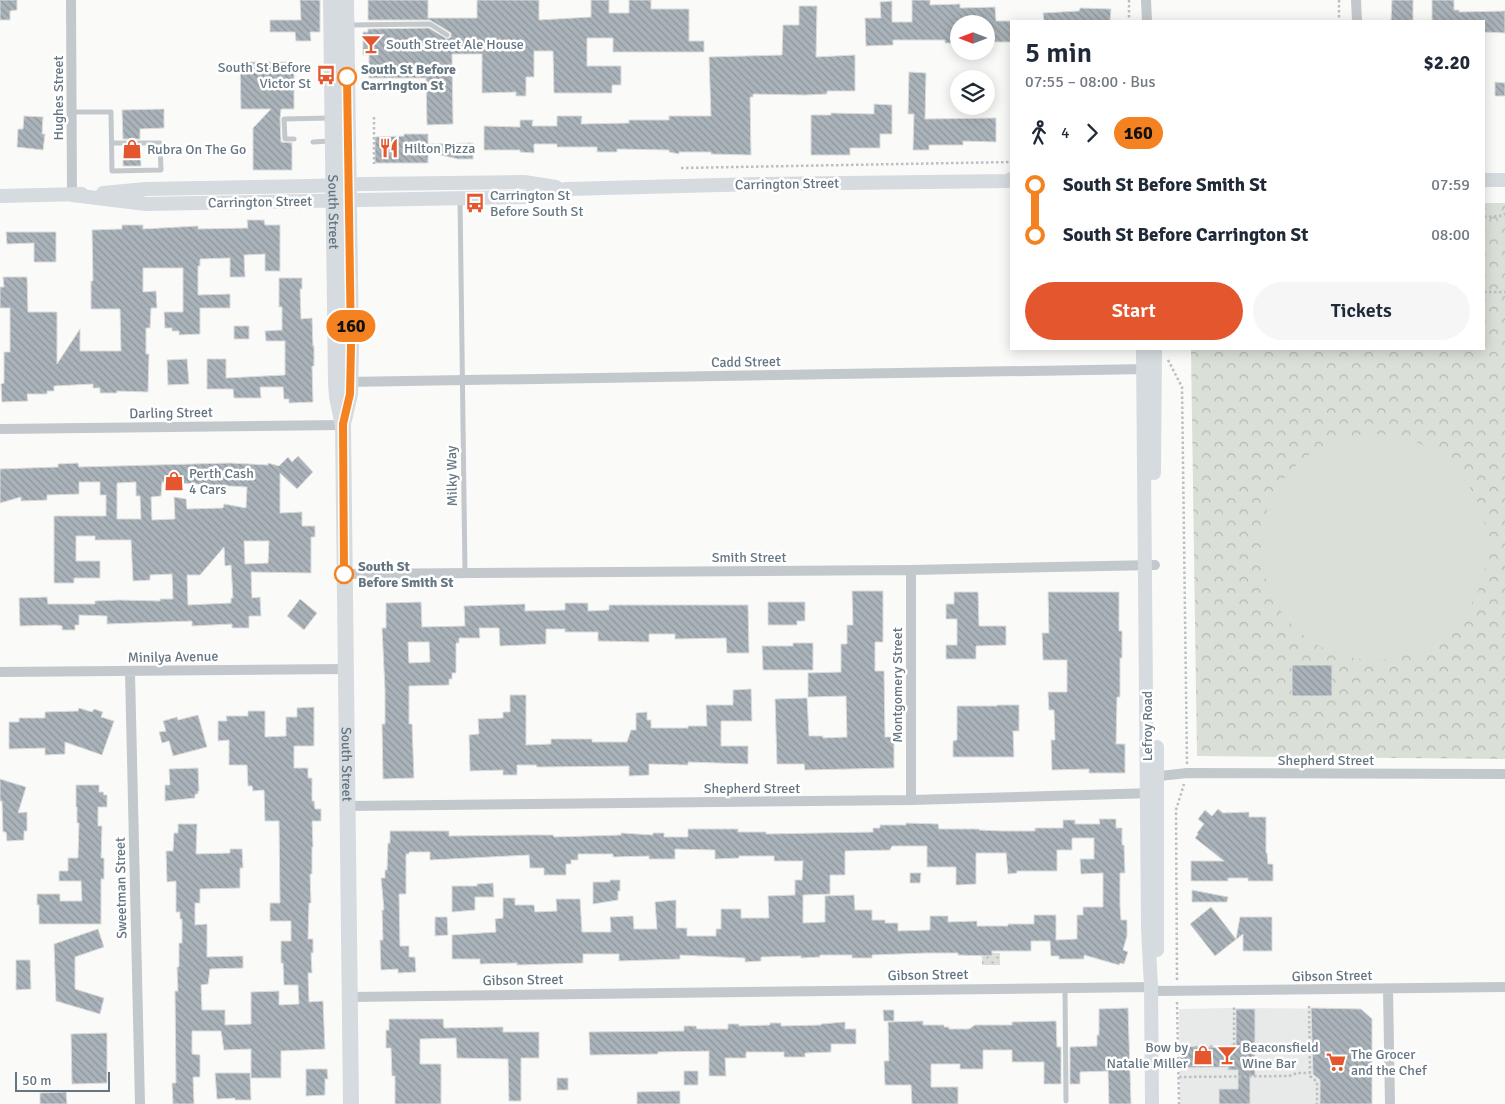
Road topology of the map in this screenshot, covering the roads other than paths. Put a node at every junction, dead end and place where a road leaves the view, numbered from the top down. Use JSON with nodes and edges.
{"nodes":[{"id":1,"x":71,"y":0,"type":"edge"},
{"id":2,"x":331,"y":0,"type":"edge"},
{"id":3,"x":346,"y":0,"type":"edge"},
{"id":4,"x":1146,"y":0,"type":"edge"},
{"id":5,"x":1356,"y":0,"type":"edge"},
{"id":6,"x":1147,"y":20,"type":"edge"},
{"id":7,"x":1357,"y":20,"type":"edge"},
{"id":8,"x":346,"y":25,"type":"junction"},
{"id":9,"x":447,"y":35,"type":"dead end"},
{"id":10,"x":72,"y":112,"type":"junction"},
{"id":11,"x":340,"y":118,"type":"junction"},
{"id":12,"x":294,"y":139,"type":"dead end"},
{"id":13,"x":340,"y":141,"type":"junction"},
{"id":14,"x":313,"y":142,"type":"dead end"},
{"id":15,"x":112,"y":143,"type":"junction"},
{"id":16,"x":1485,"y":180,"type":"edge"},
{"id":17,"x":1505,"y":180,"type":"edge"},
{"id":18,"x":1010,"y":181,"type":"edge"},
{"id":19,"x":567,"y":189,"type":"junction"},
{"id":20,"x":341,"y":192,"type":"junction"},
{"id":21,"x":72,"y":195,"type":"junction"},
{"id":22,"x":0,"y":196,"type":"edge"},
{"id":23,"x":460,"y":198,"type":"junction"},
{"id":24,"x":1143,"y":350,"type":"edge"},
{"id":25,"x":1161,"y":351,"type":"edge"},
{"id":26,"x":1149,"y":369,"type":"junction"},
{"id":27,"x":462,"y":380,"type":"junction"},
{"id":28,"x":343,"y":382,"type":"junction"},
{"id":29,"x":343,"y":424,"type":"junction"},
{"id":30,"x":0,"y":429,"type":"edge"},
{"id":31,"x":1150,"y":565,"type":"junction"},
{"id":32,"x":911,"y":570,"type":"junction"},
{"id":33,"x":464,"y":572,"type":"junction"},
{"id":34,"x":344,"y":574,"type":"junction"},
{"id":35,"x":346,"y":669,"type":"junction"},
{"id":36,"x":0,"y":672,"type":"edge"},
{"id":37,"x":130,"y":672,"type":"junction"},
{"id":38,"x":1505,"y":774,"type":"edge"},
{"id":39,"x":1152,"y":777,"type":"junction"},
{"id":40,"x":1152,"y":793,"type":"junction"},
{"id":41,"x":911,"y":800,"type":"junction"},
{"id":42,"x":347,"y":806,"type":"junction"},
{"id":43,"x":1065,"y":987,"type":"junction"},
{"id":44,"x":1505,"y":987,"type":"edge"},
{"id":45,"x":1154,"y":989,"type":"junction"},
{"id":46,"x":1388,"y":989,"type":"junction"},
{"id":47,"x":350,"y":997,"type":"junction"},
{"id":48,"x":1066,"y":1102,"type":"dead end"},
{"id":49,"x":140,"y":1104,"type":"edge"},
{"id":50,"x":351,"y":1104,"type":"edge"},
{"id":51,"x":1152,"y":1104,"type":"edge"},
{"id":52,"x":1160,"y":1104,"type":"edge"},
{"id":53,"x":1390,"y":1104,"type":"edge"}],
"edges":[{"from":1,"to":10,"type":"street","name":"Hughes Street"},
{"from":2,"to":11,"type":"main road","name":"South Street"},
{"from":3,"to":8,"type":"main road","name":"South Street"},
{"from":4,"to":6,"type":"street"},
{"from":5,"to":7,"type":"street"},
{"from":8,"to":9,"type":"lane"},
{"from":8,"to":11,"type":"main road","name":"South Street"},
{"from":10,"to":15,"type":"lane"},
{"from":10,"to":21,"type":"street","name":"Hughes Street"},
{"from":11,"to":12,"type":"lane"},
{"from":11,"to":13,"type":"main road","name":"South Street"},
{"from":13,"to":14,"type":"lane"},
{"from":13,"to":20,"type":"main road","name":"South Street"},
{"from":15,"to":15,"type":"lane"},
{"from":16,"to":17,"type":"main road"},
{"from":18,"to":19,"type":"main road","name":"Carrington Street"},
{"from":19,"to":20,"type":"main road","name":"Carrington Street"},
{"from":19,"to":23,"type":"main road","name":"Carrington Street"},
{"from":20,"to":21,"type":"main road","name":"Carrington Street"},
{"from":20,"to":23,"type":"main road","name":"Carrington Street"},
{"from":20,"to":28,"type":"main road","name":"South Street"},
{"from":21,"to":22,"type":"main road","name":"Carrington Street"},
{"from":23,"to":27,"type":"lane","name":"Milky Way"},
{"from":24,"to":26,"type":"main road","name":"Lefroy Road"},
{"from":25,"to":26,"type":"main road","name":"Lefroy Road"},
{"from":26,"to":27,"type":"street","name":"Cadd Street"},
{"from":26,"to":31,"type":"main road","name":"Lefroy Road"},
{"from":27,"to":28,"type":"street","name":"Cadd Street"},
{"from":27,"to":33,"type":"lane","name":"Milky Way"},
{"from":28,"to":29,"type":"main road","name":"South Street"},
{"from":29,"to":30,"type":"street","name":"Darling Street"},
{"from":29,"to":34,"type":"main road","name":"South Street"},
{"from":31,"to":32,"type":"street","name":"Smith Street"},
{"from":31,"to":39,"type":"main road","name":"Lefroy Road"},
{"from":32,"to":33,"type":"street","name":"Smith Street"},
{"from":32,"to":41,"type":"street","name":"Montgomery Street"},
{"from":33,"to":34,"type":"street","name":"Smith Street"},
{"from":34,"to":35,"type":"main road","name":"South Street"},
{"from":35,"to":37,"type":"street","name":"Minilya Avenue"},
{"from":35,"to":42,"type":"main road","name":"South Street"},
{"from":36,"to":37,"type":"street","name":"Minilya Avenue"},
{"from":37,"to":49,"type":"street","name":"Sweetman Street"},
{"from":38,"to":39,"type":"street","name":"Shepherd Street"},
{"from":39,"to":40,"type":"main road","name":"Lefroy Road"},
{"from":40,"to":41,"type":"street","name":"Shepherd Street"},
{"from":40,"to":45,"type":"main road","name":"Lefroy Road"},
{"from":41,"to":42,"type":"street","name":"Shepherd Street"},
{"from":42,"to":47,"type":"main road","name":"South Street"},
{"from":43,"to":45,"type":"street","name":"Gibson Street"},
{"from":43,"to":47,"type":"street","name":"Gibson Street"},
{"from":43,"to":48,"type":"lane"},
{"from":44,"to":46,"type":"street","name":"Gibson Street"},
{"from":45,"to":46,"type":"street","name":"Gibson Street"},
{"from":45,"to":51,"type":"main road","name":"Lefroy Road"},
{"from":45,"to":52,"type":"main road","name":"Lefroy Road"},
{"from":46,"to":53,"type":"street"},
{"from":47,"to":50,"type":"main road","name":"South Street"}]}
